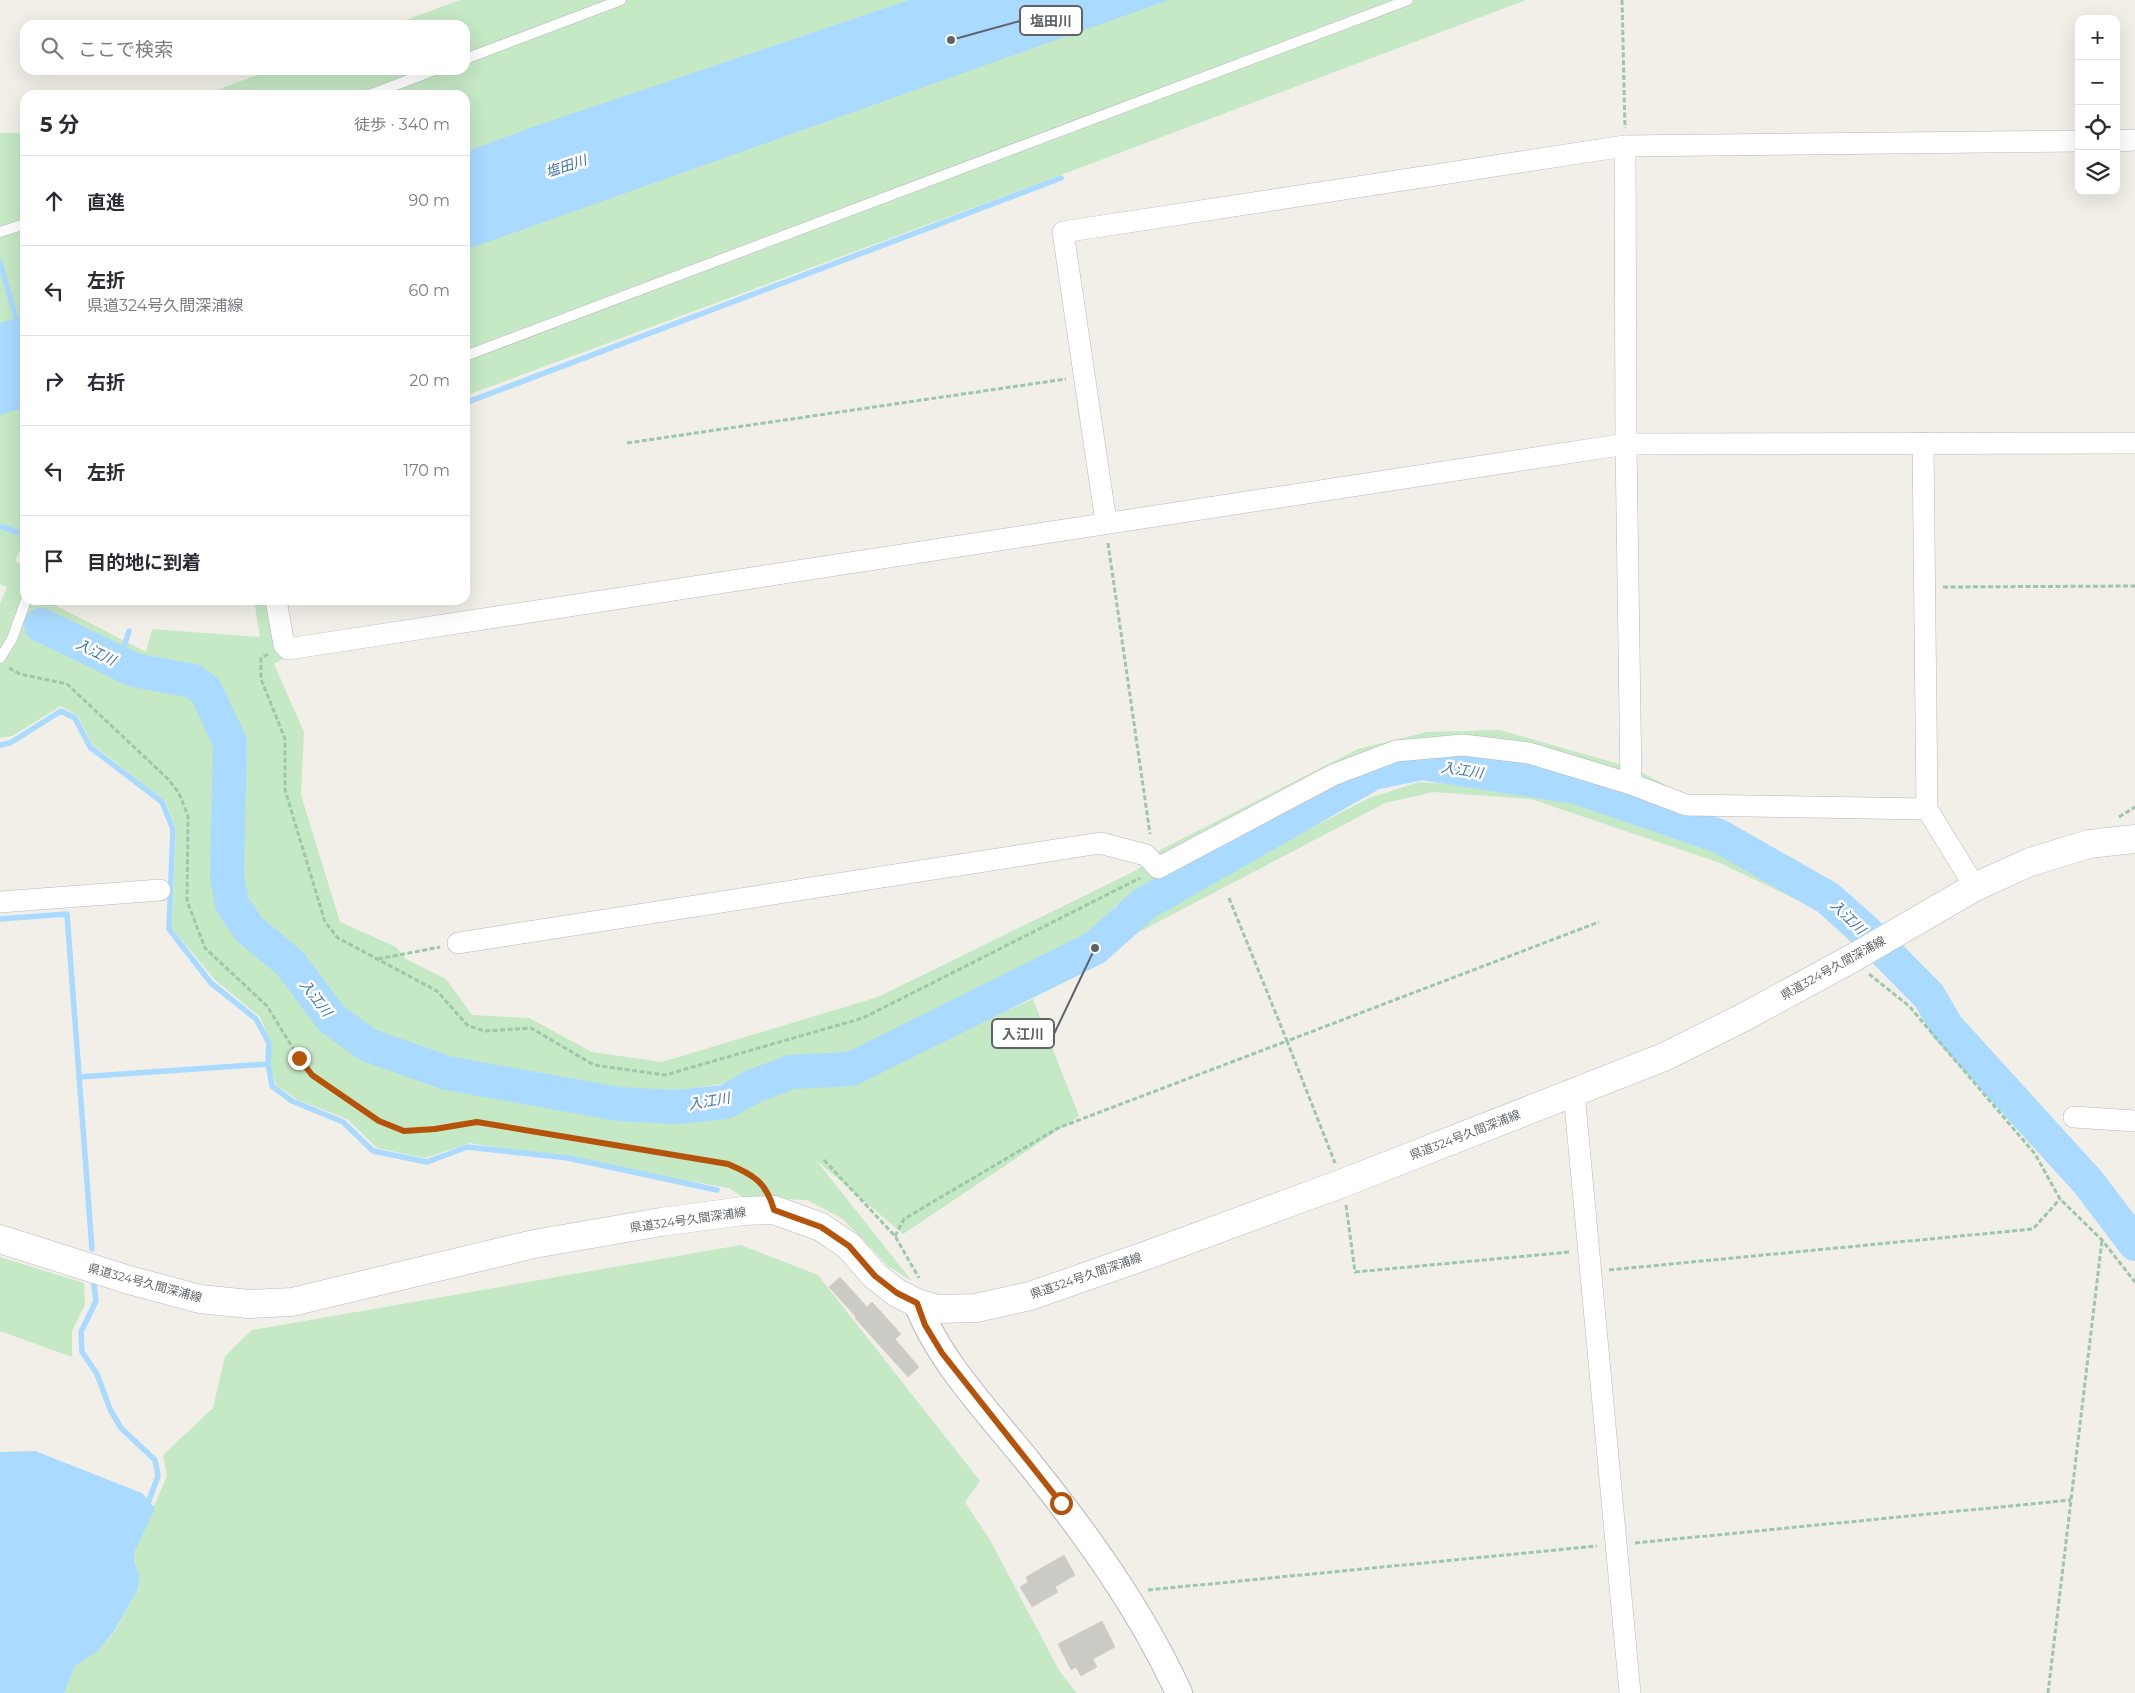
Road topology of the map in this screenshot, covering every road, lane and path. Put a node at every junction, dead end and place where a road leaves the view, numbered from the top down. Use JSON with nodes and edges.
{"nodes":[{"id":1,"x":621,"y":0,"type":"edge"},
{"id":2,"x":1408,"y":0,"type":"edge"},
{"id":3,"x":1622,"y":0,"type":"edge"},
{"id":4,"x":470,"y":57,"type":"edge"},
{"id":5,"x":422,"y":75,"type":"edge"},
{"id":6,"x":382,"y":90,"type":"edge"},
{"id":7,"x":2135,"y":140,"type":"edge"},
{"id":8,"x":2075,"y":141,"type":"edge"},
{"id":9,"x":2120,"y":141,"type":"edge"},
{"id":10,"x":1626,"y":146,"type":"junction"},
{"id":11,"x":20,"y":226,"type":"edge"},
{"id":12,"x":0,"y":232,"type":"edge"},
{"id":13,"x":470,"y":354,"type":"edge"},
{"id":14,"x":1084,"y":376,"type":"junction"},
{"id":15,"x":626,"y":443,"type":"dead end"},
{"id":16,"x":1923,"y":443,"type":"junction"},
{"id":17,"x":2135,"y":443,"type":"edge"},
{"id":18,"x":1626,"y":444,"type":"junction"},
{"id":19,"x":1106,"y":522,"type":"junction"},
{"id":20,"x":2135,"y":586,"type":"edge"},
{"id":21,"x":1924,"y":587,"type":"junction"},
{"id":22,"x":24,"y":605,"type":"edge"},
{"id":23,"x":277,"y":605,"type":"edge"},
{"id":24,"x":284,"y":645,"type":"junction"},
{"id":25,"x":0,"y":658,"type":"edge"},
{"id":26,"x":1631,"y":784,"type":"junction"},
{"id":27,"x":1927,"y":809,"type":"junction"},
{"id":28,"x":1150,"y":834,"type":"dead end"},
{"id":29,"x":2135,"y":839,"type":"edge"},
{"id":30,"x":1158,"y":868,"type":"junction"},
{"id":31,"x":1975,"y":887,"type":"junction"},
{"id":32,"x":160,"y":890,"type":"dead end"},
{"id":33,"x":1228,"y":898,"type":"dead end"},
{"id":34,"x":0,"y":902,"type":"edge"},
{"id":35,"x":1599,"y":922,"type":"dead end"},
{"id":36,"x":458,"y":943,"type":"joint"},
{"id":37,"x":377,"y":959,"type":"junction"},
{"id":38,"x":1851,"y":959,"type":"junction"},
{"id":39,"x":1287,"y":1041,"type":"junction"},
{"id":40,"x":1574,"y":1093,"type":"junction"},
{"id":41,"x":2074,"y":1118,"type":"dead end"},
{"id":42,"x":2135,"y":1121,"type":"edge"},
{"id":43,"x":824,"y":1160,"type":"dead end"},
{"id":44,"x":1342,"y":1182,"type":"junction"},
{"id":45,"x":2060,"y":1199,"type":"junction"},
{"id":46,"x":774,"y":1210,"type":"junction"},
{"id":47,"x":895,"y":1236,"type":"junction"},
{"id":48,"x":0,"y":1239,"type":"edge"},
{"id":49,"x":2102,"y":1240,"type":"junction"},
{"id":50,"x":1589,"y":1250,"type":"junction"},
{"id":51,"x":1590,"y":1272,"type":"junction"},
{"id":52,"x":2135,"y":1282,"type":"edge"},
{"id":53,"x":927,"y":1306,"type":"junction"},
{"id":54,"x":1178,"y":1693,"type":"edge"},
{"id":55,"x":1630,"y":1693,"type":"edge"},
{"id":56,"x":2048,"y":1693,"type":"edge"}],
"edges":[{"from":1,"to":4,"type":"lane"},
{"from":2,"to":13,"type":"lane"},
{"from":3,"to":10,"type":"path"},
{"from":5,"to":6,"type":"lane"},
{"from":7,"to":9,"type":"street"},
{"from":8,"to":10,"type":"street"},
{"from":10,"to":14,"type":"street"},
{"from":10,"to":18,"type":"street"},
{"from":11,"to":12,"type":"lane"},
{"from":14,"to":15,"type":"path"},
{"from":14,"to":19,"type":"street"},
{"from":16,"to":17,"type":"street"},
{"from":16,"to":18,"type":"street"},
{"from":16,"to":21,"type":"street"},
{"from":18,"to":19,"type":"street"},
{"from":18,"to":26,"type":"street"},
{"from":19,"to":24,"type":"street"},
{"from":19,"to":28,"type":"path"},
{"from":20,"to":21,"type":"path"},
{"from":21,"to":27,"type":"street"},
{"from":22,"to":25,"type":"lane"},
{"from":23,"to":24,"type":"street"},
{"from":24,"to":37,"type":"path"},
{"from":25,"to":46,"type":"path"},
{"from":26,"to":27,"type":"street"},
{"from":26,"to":30,"type":"street"},
{"from":27,"to":31,"type":"street"},
{"from":29,"to":31,"type":"main road","name":"県道324号久間深浦線"},
{"from":30,"to":36,"type":"street"},
{"from":30,"to":37,"type":"path"},
{"from":31,"to":38,"type":"main road","name":"県道324号久間深浦線"},
{"from":32,"to":34,"type":"street"},
{"from":33,"to":39,"type":"path"},
{"from":35,"to":39,"type":"path"},
{"from":36,"to":37,"type":"path"},
{"from":38,"to":40,"type":"main road","name":"県道324号久間深浦線"},
{"from":38,"to":45,"type":"path"},
{"from":39,"to":44,"type":"path"},
{"from":39,"to":47,"type":"path"},
{"from":40,"to":44,"type":"main road","name":"県道324号久間深浦線"},
{"from":40,"to":50,"type":"street"},
{"from":41,"to":42,"type":"street"},
{"from":43,"to":47,"type":"path"},
{"from":44,"to":50,"type":"path"},
{"from":44,"to":53,"type":"main road","name":"県道324号久間深浦線"},
{"from":45,"to":49,"type":"path"},
{"from":45,"to":51,"type":"path"},
{"from":46,"to":48,"type":"main road","name":"県道324号久間深浦線"},
{"from":46,"to":53,"type":"main road","name":"県道324号久間深浦線"},
{"from":47,"to":53,"type":"path"},
{"from":49,"to":52,"type":"path"},
{"from":49,"to":56,"type":"path"},
{"from":50,"to":51,"type":"street"},
{"from":51,"to":55,"type":"street"},
{"from":53,"to":54,"type":"street"}]}
